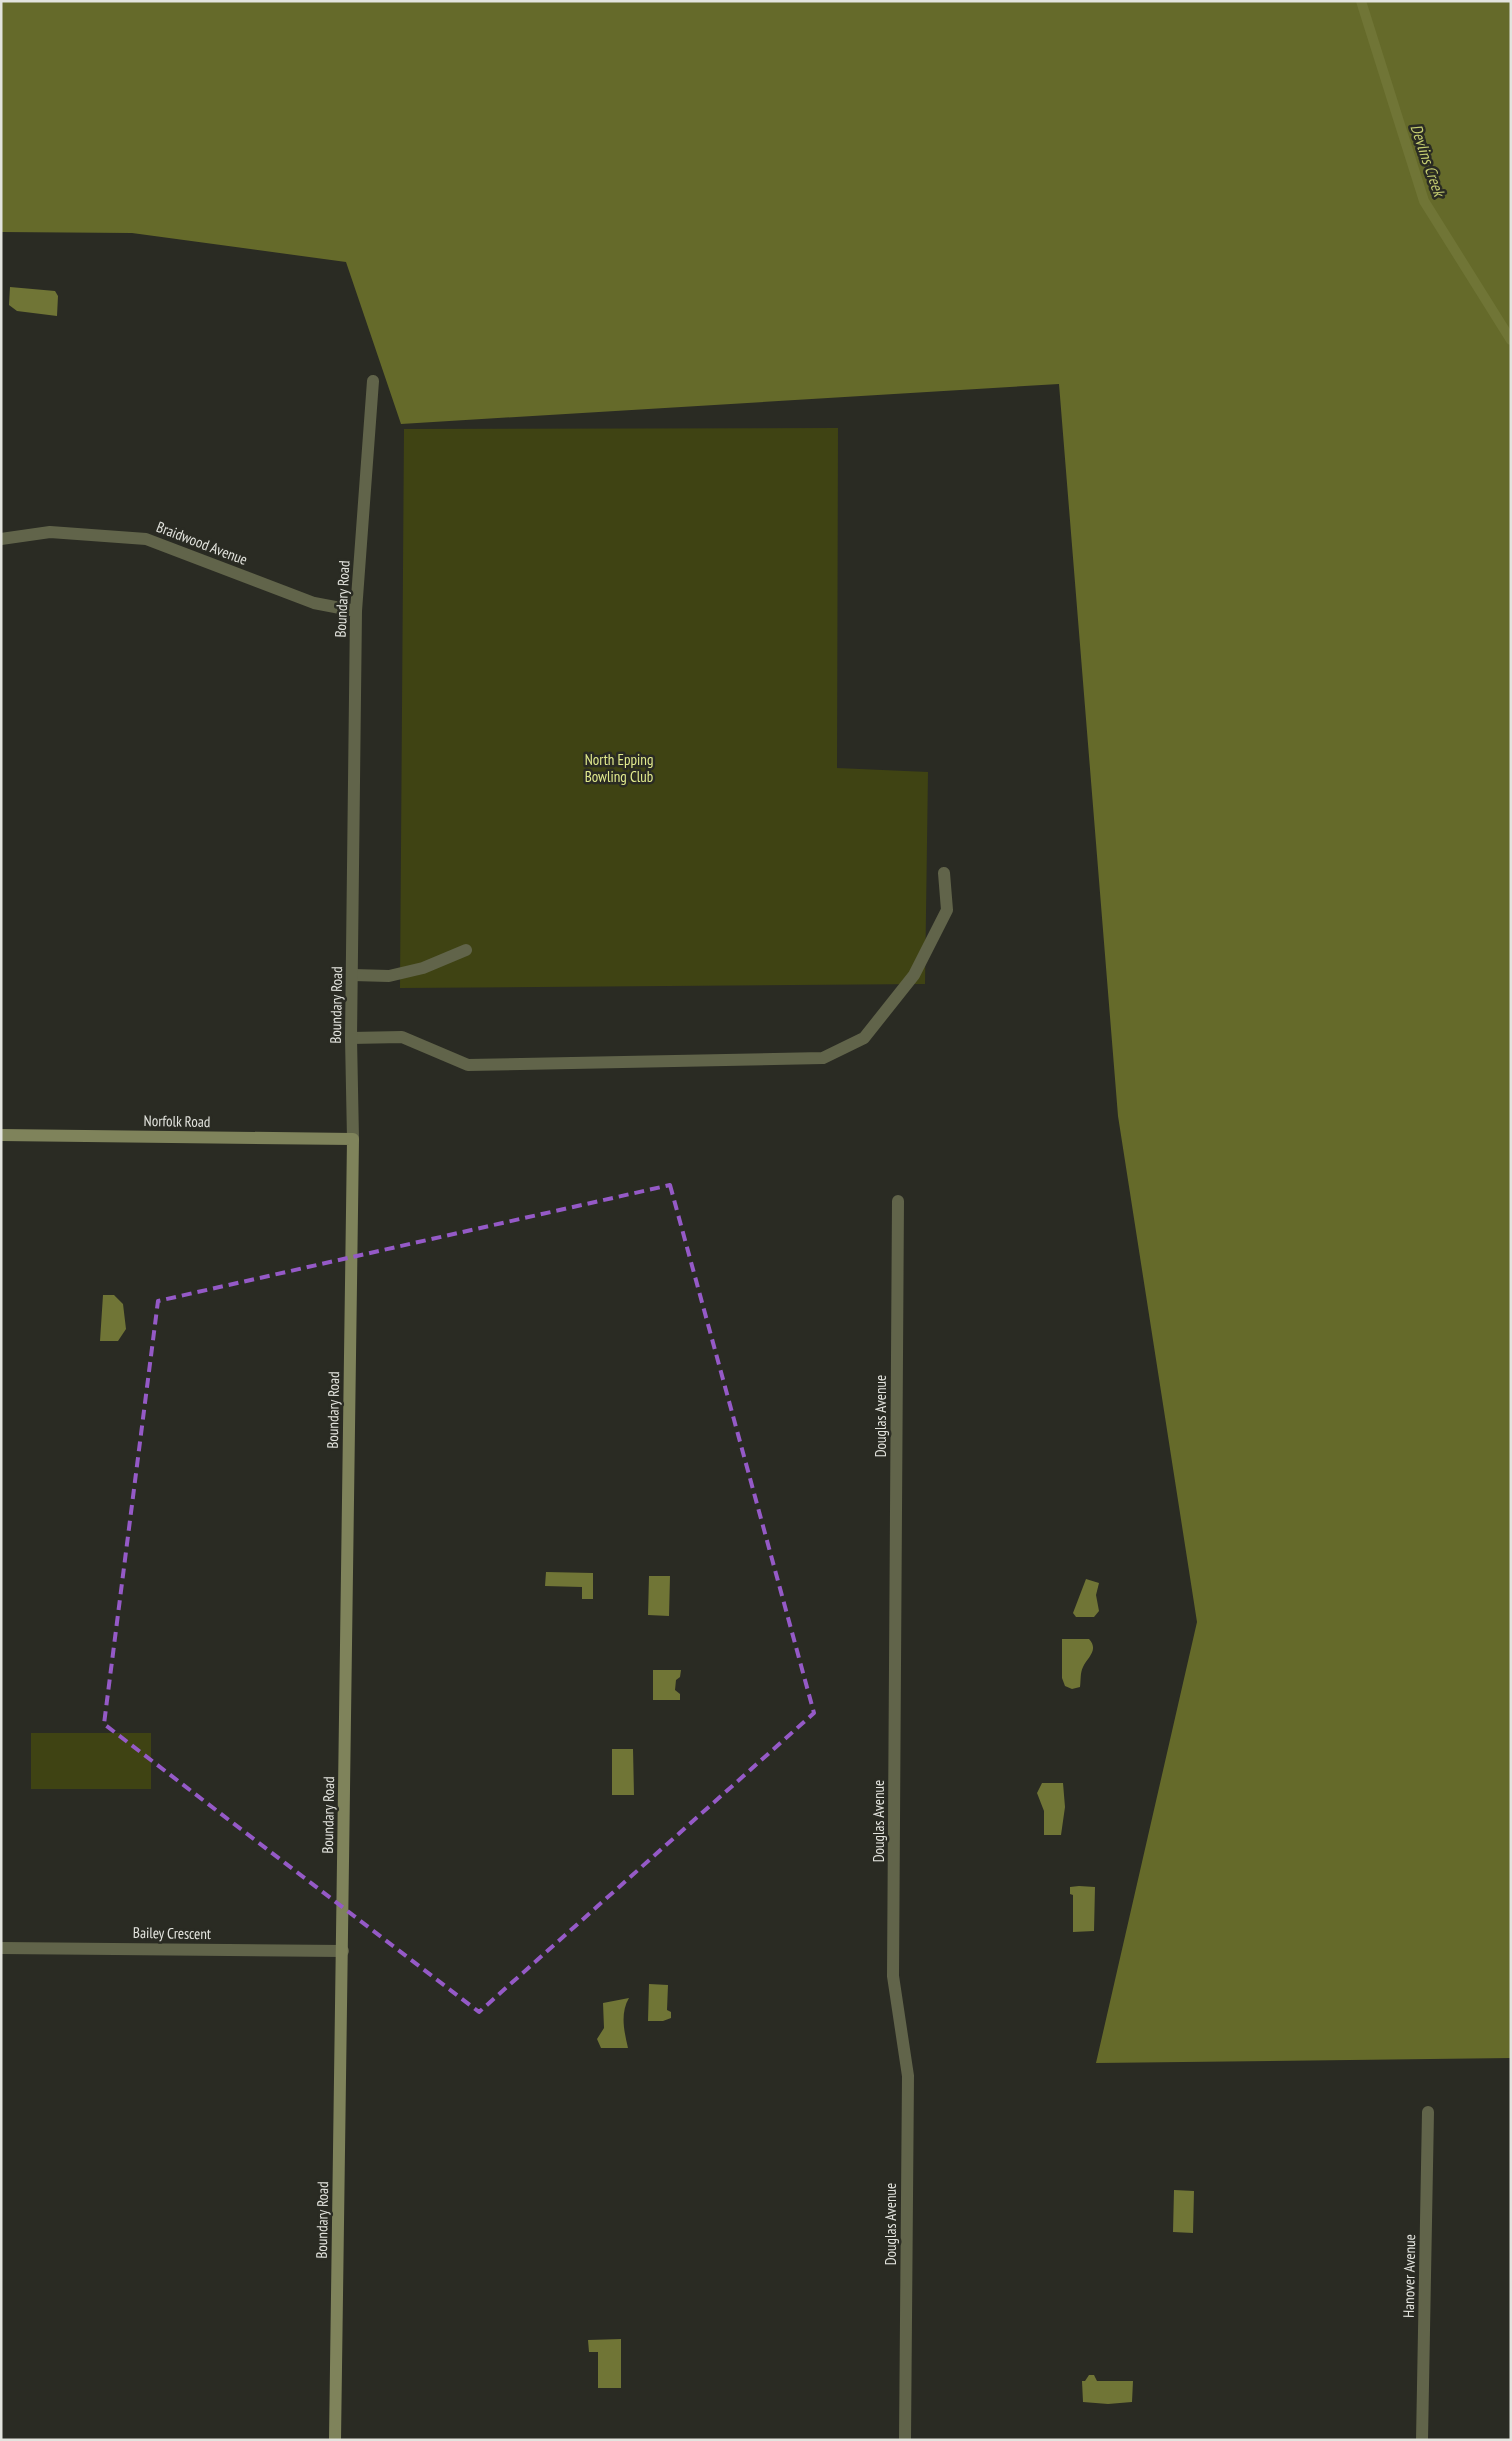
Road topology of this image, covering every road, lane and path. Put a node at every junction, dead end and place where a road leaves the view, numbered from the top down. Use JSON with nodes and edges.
{"nodes":[{"id":1,"x":373,"y":381,"type":"dead end"},
{"id":2,"x":1,"y":539,"type":"edge"},
{"id":3,"x":356,"y":611,"type":"junction"},
{"id":4,"x":944,"y":873,"type":"dead end"},
{"id":5,"x":466,"y":950,"type":"dead end"},
{"id":6,"x":352,"y":975,"type":"junction"},
{"id":7,"x":351,"y":1038,"type":"junction"},
{"id":8,"x":1,"y":1135,"type":"edge"},
{"id":9,"x":352,"y":1139,"type":"junction"},
{"id":10,"x":898,"y":1200,"type":"dead end"},
{"id":11,"x":1,"y":1948,"type":"edge"},
{"id":12,"x":343,"y":1952,"type":"junction"},
{"id":13,"x":1428,"y":2112,"type":"dead end"},
{"id":14,"x":335,"y":2440,"type":"edge"},
{"id":15,"x":905,"y":2440,"type":"edge"},
{"id":16,"x":1422,"y":2440,"type":"edge"}],
"edges":[{"from":1,"to":3,"type":"street","name":"Boundary Road"},
{"from":2,"to":3,"type":"street","name":"Braidwood Avenue"},
{"from":3,"to":6,"type":"street","name":"Boundary Road"},
{"from":4,"to":7,"type":"street"},
{"from":5,"to":6,"type":"street"},
{"from":6,"to":7,"type":"street","name":"Boundary Road"},
{"from":7,"to":9,"type":"street","name":"Boundary Road"},
{"from":8,"to":9,"type":"street","name":"Norfolk Road"},
{"from":9,"to":12,"type":"street","name":"Boundary Road"},
{"from":10,"to":15,"type":"street","name":"Douglas Avenue"},
{"from":11,"to":12,"type":"street","name":"Bailey Crescent"},
{"from":12,"to":14,"type":"street","name":"Boundary Road"},
{"from":13,"to":16,"type":"street","name":"Hanover Avenue"}]}
